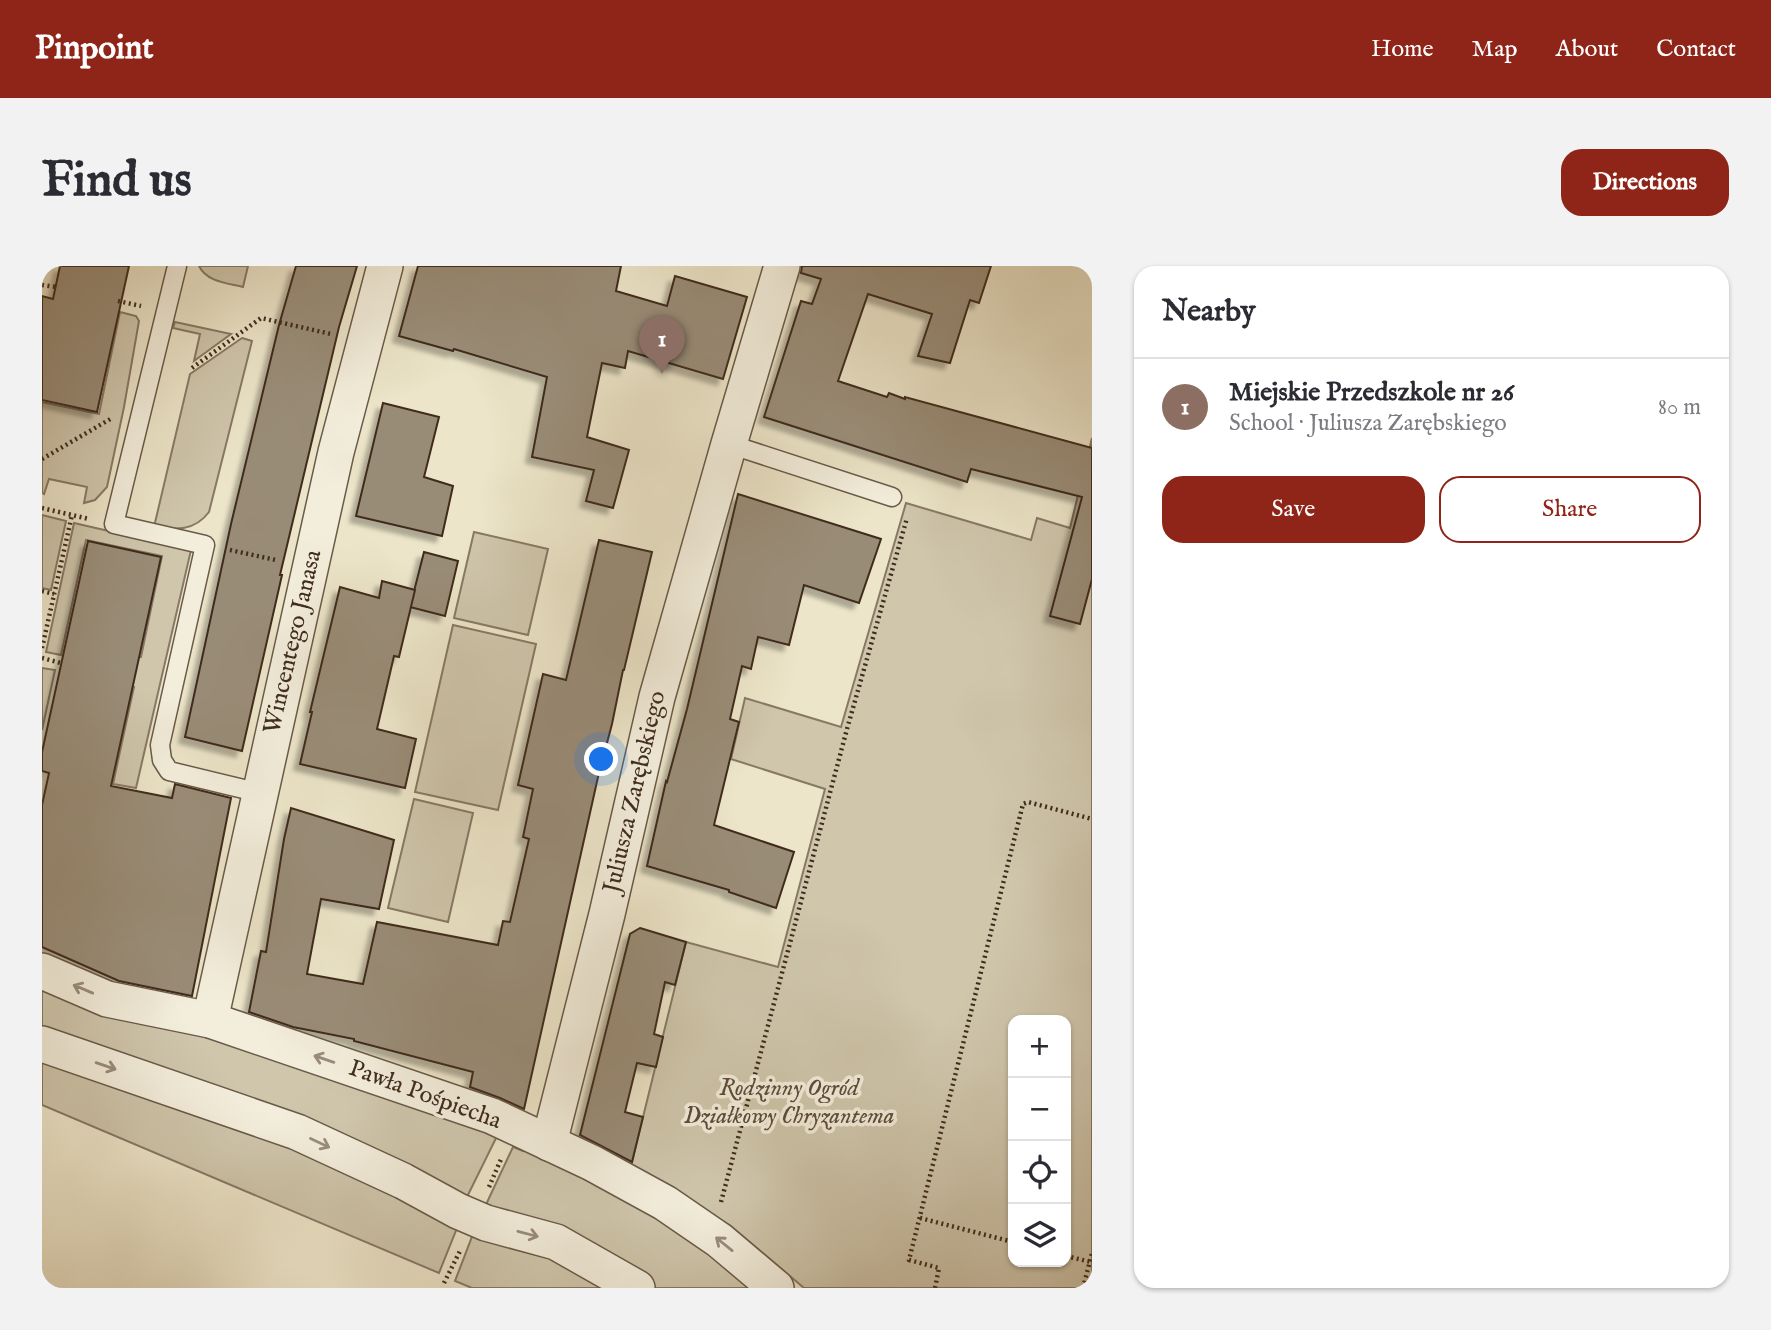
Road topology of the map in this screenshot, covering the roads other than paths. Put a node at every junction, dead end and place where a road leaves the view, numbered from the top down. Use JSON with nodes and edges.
{"nodes":[{"id":1,"x":177,"y":266,"type":"edge"},
{"id":2,"x":386,"y":266,"type":"edge"},
{"id":3,"x":782,"y":266,"type":"edge"},
{"id":4,"x":729,"y":444,"type":"junction"},
{"id":5,"x":892,"y":497,"type":"road end"},
{"id":6,"x":260,"y":793,"type":"junction"},
{"id":7,"x":42,"y":971,"type":"edge"},
{"id":8,"x":211,"y":1020,"type":"junction"},
{"id":9,"x":42,"y":1044,"type":"edge"},
{"id":10,"x":538,"y":1138,"type":"junction"},
{"id":11,"x":637,"y":1288,"type":"edge"},
{"id":12,"x":776,"y":1288,"type":"edge"}],
"edges":[{"from":1,"to":6,"type":"lane"},
{"from":2,"to":6,"type":"street","name":"Wincentego Janasa"},
{"from":3,"to":4,"type":"street","name":"Juliusza Zarębskiego"},
{"from":4,"to":5,"type":"lane"},
{"from":4,"to":10,"type":"street","name":"Juliusza Zarębskiego"},
{"from":6,"to":8,"type":"street","name":"Wincentego Janasa"},
{"from":8,"to":7,"type":"street","name":"Pawła Pośpiecha","one_way":true},
{"from":10,"to":8,"type":"street","name":"Pawła Pośpiecha","one_way":true},
{"from":9,"to":11,"type":"street","one_way":true},
{"from":12,"to":10,"type":"street","name":"Pawła Pośpiecha","one_way":true}]}
